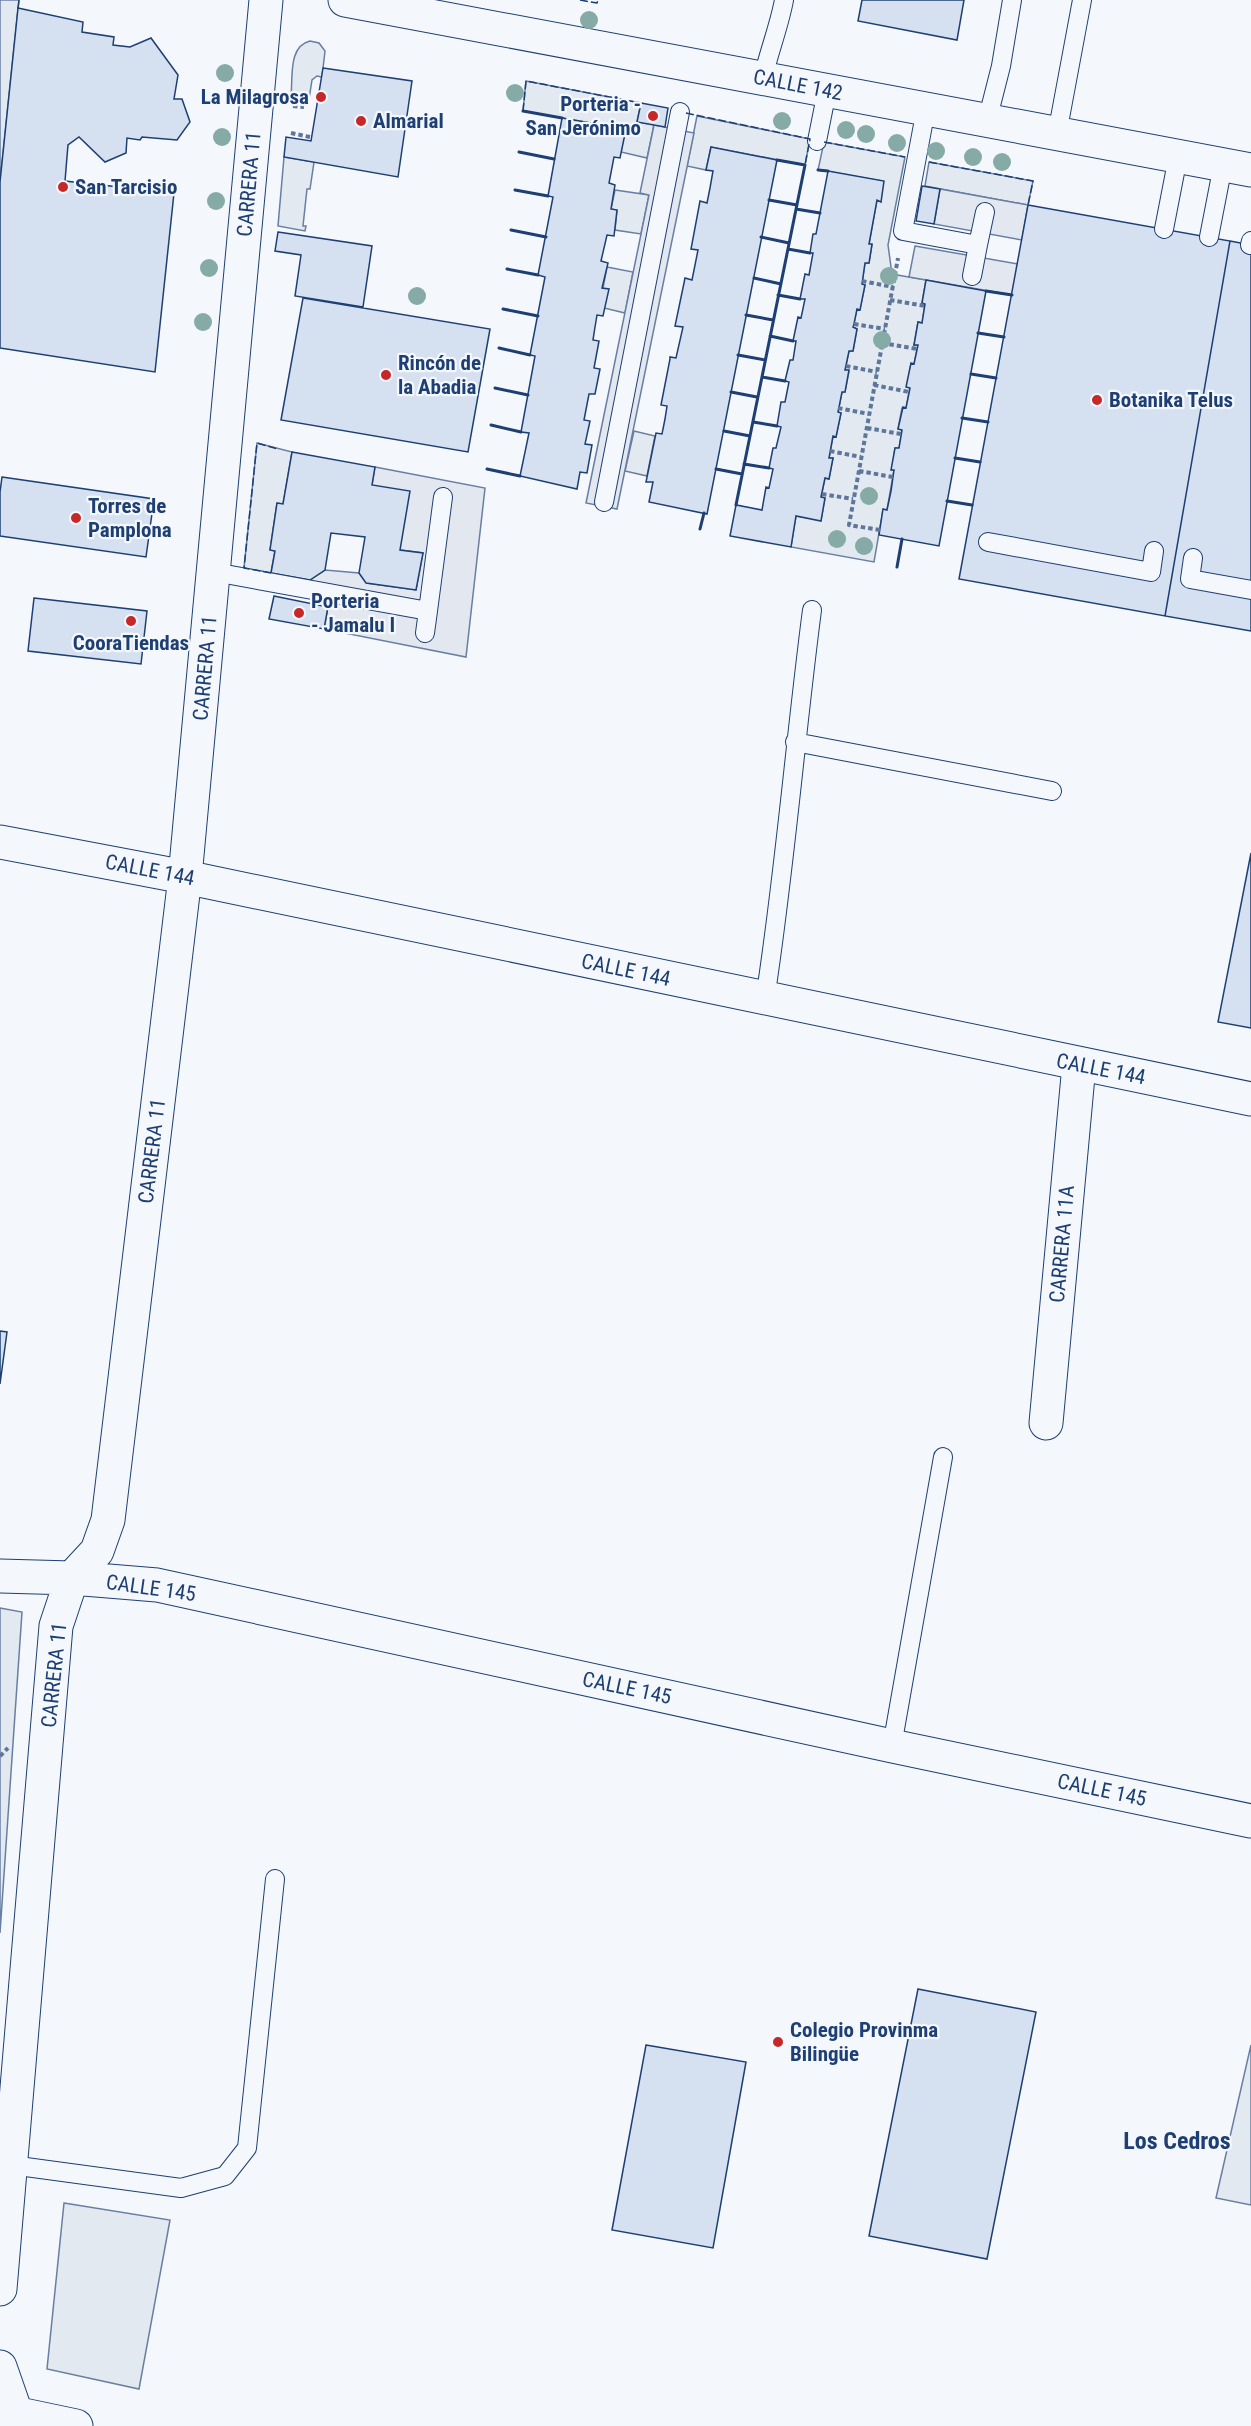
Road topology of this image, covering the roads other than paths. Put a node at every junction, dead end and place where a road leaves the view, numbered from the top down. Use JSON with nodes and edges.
{"nodes":[{"id":1,"x":266,"y":0,"type":"edge"},
{"id":2,"x":345,"y":0,"type":"edge"},
{"id":3,"x":784,"y":0,"type":"edge"},
{"id":4,"x":1012,"y":0,"type":"edge"},
{"id":5,"x":1082,"y":0,"type":"edge"},
{"id":6,"x":764,"y":78,"type":"junction"},
{"id":7,"x":827,"y":91,"type":"junction"},
{"id":8,"x":926,"y":109,"type":"junction"},
{"id":9,"x":680,"y":112,"type":"dead end"},
{"id":10,"x":987,"y":121,"type":"junction"},
{"id":11,"x":1057,"y":134,"type":"junction"},
{"id":12,"x":817,"y":141,"type":"dead end"},
{"id":13,"x":1178,"y":157,"type":"junction"},
{"id":14,"x":1237,"y":168,"type":"edge"},
{"id":15,"x":985,"y":212,"type":"dead end"},
{"id":16,"x":1164,"y":229,"type":"dead end"},
{"id":17,"x":1209,"y":237,"type":"dead end"},
{"id":18,"x":978,"y":245,"type":"junction"},
{"id":19,"x":972,"y":276,"type":"dead end"},
{"id":20,"x":443,"y":497,"type":"dead end"},
{"id":21,"x":604,"y":502,"type":"dead end"},
{"id":22,"x":988,"y":542,"type":"dead end"},
{"id":23,"x":1154,"y":550,"type":"dead end"},
{"id":24,"x":1193,"y":558,"type":"dead end"},
{"id":25,"x":214,"y":572,"type":"junction"},
{"id":26,"x":1251,"y":590,"type":"edge"},
{"id":27,"x":812,"y":610,"type":"dead end"},
{"id":28,"x":428,"y":611,"type":"junction"},
{"id":29,"x":425,"y":633,"type":"dead end"},
{"id":30,"x":795,"y":742,"type":"junction"},
{"id":31,"x":1052,"y":791,"type":"dead end"},
{"id":32,"x":0,"y":842,"type":"edge"},
{"id":33,"x":185,"y":877,"type":"junction"},
{"id":34,"x":765,"y":999,"type":"junction"},
{"id":35,"x":1079,"y":1065,"type":"junction"},
{"id":36,"x":1251,"y":1099,"type":"edge"},
{"id":37,"x":1046,"y":1423,"type":"dead end"},
{"id":38,"x":943,"y":1457,"type":"dead end"},
{"id":39,"x":0,"y":1576,"type":"edge"},
{"id":40,"x":72,"y":1578,"type":"junction"},
{"id":41,"x":892,"y":1746,"type":"junction"},
{"id":42,"x":1251,"y":1821,"type":"edge"},
{"id":43,"x":275,"y":1879,"type":"dead end"},
{"id":44,"x":11,"y":2165,"type":"junction"},
{"id":45,"x":0,"y":2289,"type":"edge"},
{"id":46,"x":0,"y":2367,"type":"edge"},
{"id":47,"x":11,"y":2416,"type":"edge"},
{"id":48,"x":76,"y":2426,"type":"edge"}],
"edges":[{"from":1,"to":25,"type":"street","name":"CARRERA 11"},
{"from":2,"to":6,"type":"street","name":"CALLE 142"},
{"from":3,"to":6,"type":"lane"},
{"from":4,"to":10,"type":"lane"},
{"from":5,"to":11,"type":"lane"},
{"from":6,"to":7,"type":"street","name":"CALLE 142"},
{"from":7,"to":8,"type":"street","name":"CALLE 142"},
{"from":7,"to":12,"type":"lane"},
{"from":8,"to":10,"type":"street","name":"CALLE 142"},
{"from":8,"to":18,"type":"lane"},
{"from":9,"to":21,"type":"lane"},
{"from":10,"to":11,"type":"street","name":"CALLE 142"},
{"from":11,"to":13,"type":"street","name":"CALLE 142"},
{"from":13,"to":14,"type":"street","name":"CALLE 142"},
{"from":13,"to":16,"type":"lane"},
{"from":14,"to":17,"type":"lane"},
{"from":15,"to":18,"type":"lane"},
{"from":18,"to":19,"type":"lane"},
{"from":20,"to":28,"type":"lane"},
{"from":22,"to":23,"type":"lane"},
{"from":24,"to":26,"type":"lane"},
{"from":25,"to":28,"type":"lane"},
{"from":25,"to":33,"type":"street","name":"CARRERA 11"},
{"from":27,"to":30,"type":"lane"},
{"from":28,"to":29,"type":"lane"},
{"from":30,"to":31,"type":"lane"},
{"from":30,"to":34,"type":"lane"},
{"from":32,"to":33,"type":"street","name":"CALLE 144"},
{"from":33,"to":34,"type":"street","name":"CALLE 144"},
{"from":33,"to":40,"type":"street","name":"CARRERA 11"},
{"from":34,"to":35,"type":"street","name":"CALLE 144"},
{"from":35,"to":36,"type":"street","name":"CALLE 144"},
{"from":35,"to":37,"type":"street","name":"CARRERA 11A"},
{"from":38,"to":41,"type":"lane"},
{"from":39,"to":40,"type":"street","name":"CALLE 145"},
{"from":40,"to":41,"type":"street","name":"CALLE 145"},
{"from":40,"to":44,"type":"street","name":"CARRERA 11"},
{"from":41,"to":42,"type":"street","name":"CALLE 145"},
{"from":43,"to":44,"type":"lane"},
{"from":44,"to":45,"type":"street","name":"CARRERA 11"},
{"from":46,"to":47,"type":"street"},
{"from":47,"to":48,"type":"street"}]}
